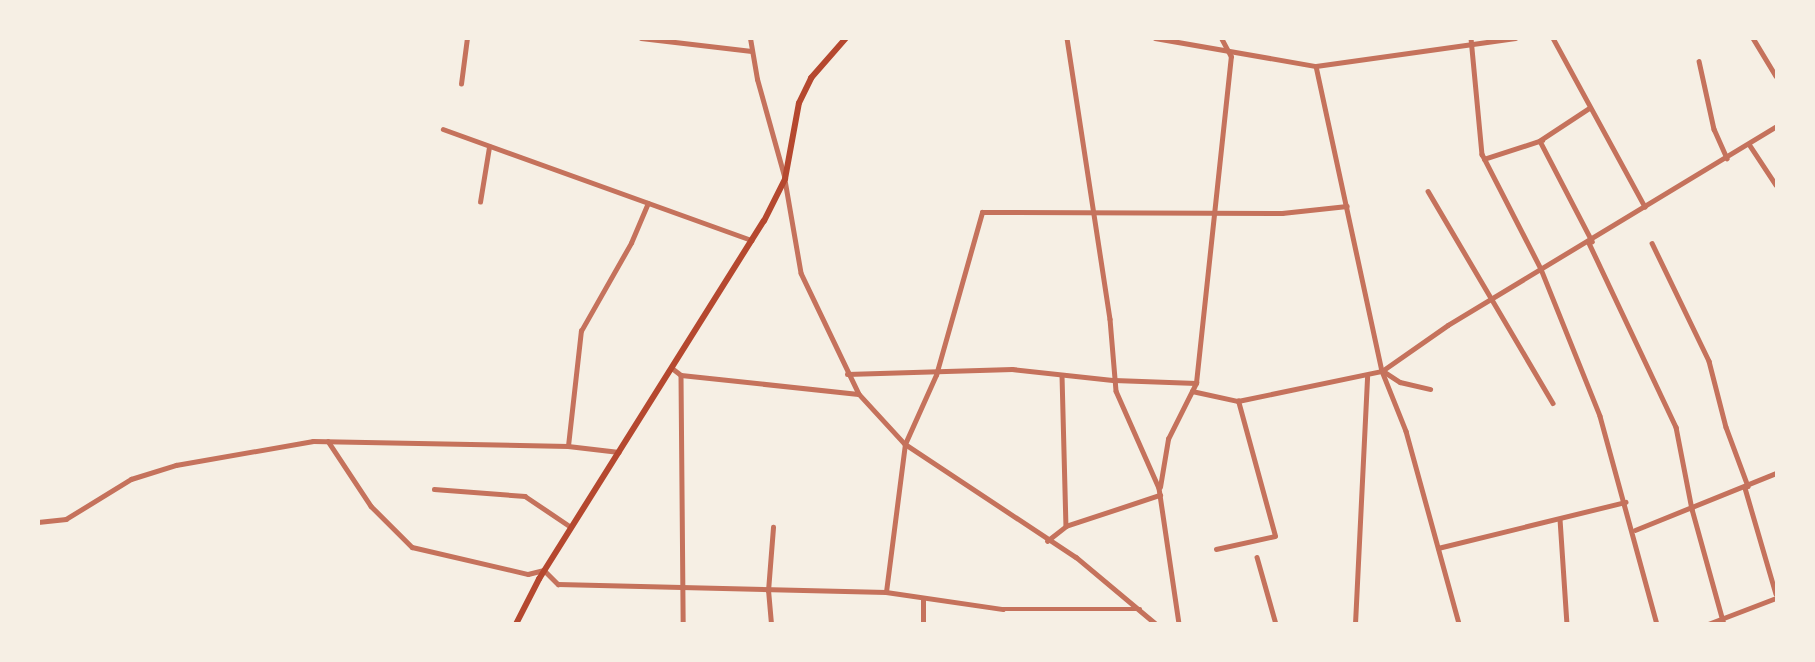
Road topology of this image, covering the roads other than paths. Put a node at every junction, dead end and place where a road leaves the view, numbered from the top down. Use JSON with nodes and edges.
{"nodes":[{"id":1,"x":467,"y":38,"type":"edge"},
{"id":2,"x":641,"y":38,"type":"edge"},
{"id":3,"x":750,"y":38,"type":"edge"},
{"id":4,"x":846,"y":38,"type":"edge"},
{"id":5,"x":1067,"y":38,"type":"edge"},
{"id":6,"x":1155,"y":38,"type":"edge"},
{"id":7,"x":1221,"y":38,"type":"edge"},
{"id":8,"x":1471,"y":38,"type":"edge"},
{"id":9,"x":1515,"y":38,"type":"edge"},
{"id":10,"x":1553,"y":38,"type":"edge"},
{"id":11,"x":1753,"y":38,"type":"edge"},
{"id":12,"x":1472,"y":46,"type":"junction"},
{"id":13,"x":751,"y":51,"type":"junction"},
{"id":14,"x":1226,"y":52,"type":"junction"},
{"id":15,"x":1699,"y":61,"type":"dead end"},
{"id":16,"x":1316,"y":66,"type":"junction"},
{"id":17,"x":1776,"y":76,"type":"edge"},
{"id":18,"x":461,"y":84,"type":"dead end"},
{"id":19,"x":1590,"y":108,"type":"junction"},
{"id":20,"x":1776,"y":126,"type":"edge"},
{"id":21,"x":443,"y":130,"type":"dead end"},
{"id":22,"x":1542,"y":140,"type":"junction"},
{"id":23,"x":1749,"y":145,"type":"junction"},
{"id":24,"x":489,"y":148,"type":"junction"},
{"id":25,"x":1727,"y":158,"type":"junction"},
{"id":26,"x":1484,"y":159,"type":"junction"},
{"id":27,"x":785,"y":179,"type":"junction"},
{"id":28,"x":1776,"y":186,"type":"edge"},
{"id":29,"x":1428,"y":191,"type":"dead end"},
{"id":30,"x":480,"y":202,"type":"dead end"},
{"id":31,"x":648,"y":203,"type":"junction"},
{"id":32,"x":1347,"y":205,"type":"junction"},
{"id":33,"x":1645,"y":207,"type":"junction"},
{"id":34,"x":1092,"y":212,"type":"junction"},
{"id":35,"x":1214,"y":214,"type":"junction"},
{"id":36,"x":752,"y":240,"type":"junction"},
{"id":37,"x":1591,"y":242,"type":"junction"},
{"id":38,"x":1652,"y":243,"type":"dead end"},
{"id":39,"x":1541,"y":269,"type":"junction"},
{"id":40,"x":1490,"y":300,"type":"junction"},
{"id":41,"x":672,"y":368,"type":"junction"},
{"id":42,"x":1382,"y":371,"type":"junction"},
{"id":43,"x":846,"y":374,"type":"junction"},
{"id":44,"x":936,"y":374,"type":"junction"},
{"id":45,"x":681,"y":375,"type":"junction"},
{"id":46,"x":1062,"y":375,"type":"junction"},
{"id":47,"x":1367,"y":377,"type":"junction"},
{"id":48,"x":1114,"y":380,"type":"junction"},
{"id":49,"x":1196,"y":383,"type":"junction"},
{"id":50,"x":1430,"y":389,"type":"dead end"},
{"id":51,"x":1192,"y":391,"type":"junction"},
{"id":52,"x":859,"y":394,"type":"junction"},
{"id":53,"x":1238,"y":401,"type":"junction"},
{"id":54,"x":1553,"y":402,"type":"dead end"},
{"id":55,"x":328,"y":441,"type":"junction"},
{"id":56,"x":905,"y":444,"type":"junction"},
{"id":57,"x":568,"y":446,"type":"junction"},
{"id":58,"x":619,"y":452,"type":"junction"},
{"id":59,"x":1776,"y":473,"type":"edge"},
{"id":60,"x":1747,"y":487,"type":"junction"},
{"id":61,"x":434,"y":489,"type":"dead end"},
{"id":62,"x":1160,"y":491,"type":"junction"},
{"id":63,"x":1625,"y":502,"type":"junction"},
{"id":64,"x":1692,"y":509,"type":"junction"},
{"id":65,"x":1560,"y":519,"type":"junction"},
{"id":66,"x":38,"y":522,"type":"edge"},
{"id":67,"x":1066,"y":526,"type":"junction"},
{"id":68,"x":571,"y":527,"type":"junction"},
{"id":69,"x":772,"y":527,"type":"dead end"},
{"id":70,"x":1635,"y":530,"type":"junction"},
{"id":71,"x":1047,"y":541,"type":"junction"},
{"id":72,"x":1438,"y":548,"type":"junction"},
{"id":73,"x":1216,"y":550,"type":"dead end"},
{"id":74,"x":1258,"y":556,"type":"dead end"},
{"id":75,"x":544,"y":570,"type":"junction"},
{"id":76,"x":681,"y":588,"type":"junction"},
{"id":77,"x":768,"y":591,"type":"junction"},
{"id":78,"x":886,"y":593,"type":"junction"},
{"id":79,"x":1776,"y":596,"type":"edge"},
{"id":80,"x":923,"y":600,"type":"junction"},
{"id":81,"x":1140,"y":609,"type":"junction"},
{"id":82,"x":1723,"y":621,"type":"edge"},
{"id":83,"x":516,"y":624,"type":"edge"},
{"id":84,"x":683,"y":624,"type":"edge"},
{"id":85,"x":771,"y":624,"type":"edge"},
{"id":86,"x":923,"y":624,"type":"edge"},
{"id":87,"x":1156,"y":624,"type":"edge"},
{"id":88,"x":1180,"y":624,"type":"edge"},
{"id":89,"x":1276,"y":624,"type":"edge"},
{"id":90,"x":1355,"y":624,"type":"edge"},
{"id":91,"x":1459,"y":624,"type":"edge"},
{"id":92,"x":1567,"y":624,"type":"edge"},
{"id":93,"x":1657,"y":624,"type":"edge"},
{"id":94,"x":1708,"y":624,"type":"edge"}],
"edges":[{"from":1,"to":18,"type":"street"},
{"from":2,"to":13,"type":"street"},
{"from":3,"to":13,"type":"street"},
{"from":4,"to":27,"type":"main road"},
{"from":5,"to":34,"type":"street"},
{"from":6,"to":14,"type":"street"},
{"from":7,"to":14,"type":"street"},
{"from":8,"to":12,"type":"street"},
{"from":9,"to":12,"type":"street"},
{"from":10,"to":19,"type":"street"},
{"from":11,"to":17,"type":"street"},
{"from":12,"to":16,"type":"street"},
{"from":12,"to":26,"type":"street"},
{"from":13,"to":27,"type":"street"},
{"from":14,"to":16,"type":"street"},
{"from":14,"to":35,"type":"street"},
{"from":15,"to":25,"type":"street"},
{"from":16,"to":32,"type":"street"},
{"from":19,"to":22,"type":"street"},
{"from":19,"to":33,"type":"street"},
{"from":20,"to":23,"type":"street"},
{"from":21,"to":24,"type":"street"},
{"from":22,"to":26,"type":"street"},
{"from":22,"to":37,"type":"street"},
{"from":23,"to":25,"type":"street"},
{"from":23,"to":28,"type":"street"},
{"from":24,"to":30,"type":"street"},
{"from":24,"to":31,"type":"street"},
{"from":25,"to":33,"type":"street"},
{"from":26,"to":39,"type":"street"},
{"from":27,"to":36,"type":"main road"},
{"from":27,"to":43,"type":"street"},
{"from":29,"to":40,"type":"street"},
{"from":31,"to":36,"type":"street"},
{"from":31,"to":57,"type":"street"},
{"from":32,"to":35,"type":"street"},
{"from":32,"to":42,"type":"street"},
{"from":33,"to":37,"type":"street"},
{"from":34,"to":35,"type":"street"},
{"from":34,"to":44,"type":"street"},
{"from":34,"to":48,"type":"street"},
{"from":35,"to":49,"type":"street"},
{"from":36,"to":41,"type":"main road"},
{"from":37,"to":39,"type":"street"},
{"from":37,"to":64,"type":"street"},
{"from":38,"to":60,"type":"street"},
{"from":39,"to":40,"type":"street"},
{"from":39,"to":63,"type":"street"},
{"from":40,"to":42,"type":"street"},
{"from":40,"to":54,"type":"street"},
{"from":41,"to":45,"type":"street"},
{"from":41,"to":58,"type":"main road"},
{"from":42,"to":47,"type":"street"},
{"from":42,"to":50,"type":"street"},
{"from":42,"to":72,"type":"street"},
{"from":43,"to":44,"type":"street"},
{"from":43,"to":52,"type":"street"},
{"from":44,"to":46,"type":"street"},
{"from":44,"to":56,"type":"street"},
{"from":45,"to":52,"type":"street"},
{"from":45,"to":76,"type":"street"},
{"from":46,"to":48,"type":"street"},
{"from":46,"to":67,"type":"street"},
{"from":47,"to":53,"type":"street"},
{"from":47,"to":90,"type":"street"},
{"from":48,"to":49,"type":"street"},
{"from":48,"to":62,"type":"street"},
{"from":49,"to":51,"type":"street"},
{"from":51,"to":53,"type":"street"},
{"from":51,"to":62,"type":"street"},
{"from":52,"to":56,"type":"street"},
{"from":53,"to":73,"type":"street"},
{"from":55,"to":57,"type":"street"},
{"from":55,"to":66,"type":"street"},
{"from":55,"to":75,"type":"street"},
{"from":56,"to":71,"type":"street"},
{"from":56,"to":78,"type":"street"},
{"from":57,"to":58,"type":"street"},
{"from":58,"to":68,"type":"main road"},
{"from":59,"to":60,"type":"street"},
{"from":60,"to":64,"type":"street"},
{"from":60,"to":79,"type":"street"},
{"from":61,"to":68,"type":"street"},
{"from":62,"to":67,"type":"street"},
{"from":62,"to":88,"type":"street"},
{"from":63,"to":65,"type":"street"},
{"from":63,"to":70,"type":"street"},
{"from":64,"to":70,"type":"street"},
{"from":64,"to":82,"type":"street"},
{"from":65,"to":72,"type":"street"},
{"from":65,"to":92,"type":"street"},
{"from":67,"to":71,"type":"street"},
{"from":68,"to":75,"type":"main road"},
{"from":69,"to":77,"type":"street"},
{"from":70,"to":93,"type":"street"},
{"from":71,"to":81,"type":"street"},
{"from":72,"to":91,"type":"street"},
{"from":74,"to":89,"type":"street"},
{"from":75,"to":76,"type":"street"},
{"from":75,"to":83,"type":"main road"},
{"from":76,"to":77,"type":"street"},
{"from":76,"to":84,"type":"street"},
{"from":77,"to":78,"type":"street"},
{"from":77,"to":85,"type":"street"},
{"from":78,"to":80,"type":"street"},
{"from":79,"to":82,"type":"street"},
{"from":80,"to":81,"type":"street"},
{"from":80,"to":86,"type":"street"},
{"from":81,"to":87,"type":"street"},
{"from":82,"to":94,"type":"street"}]}
